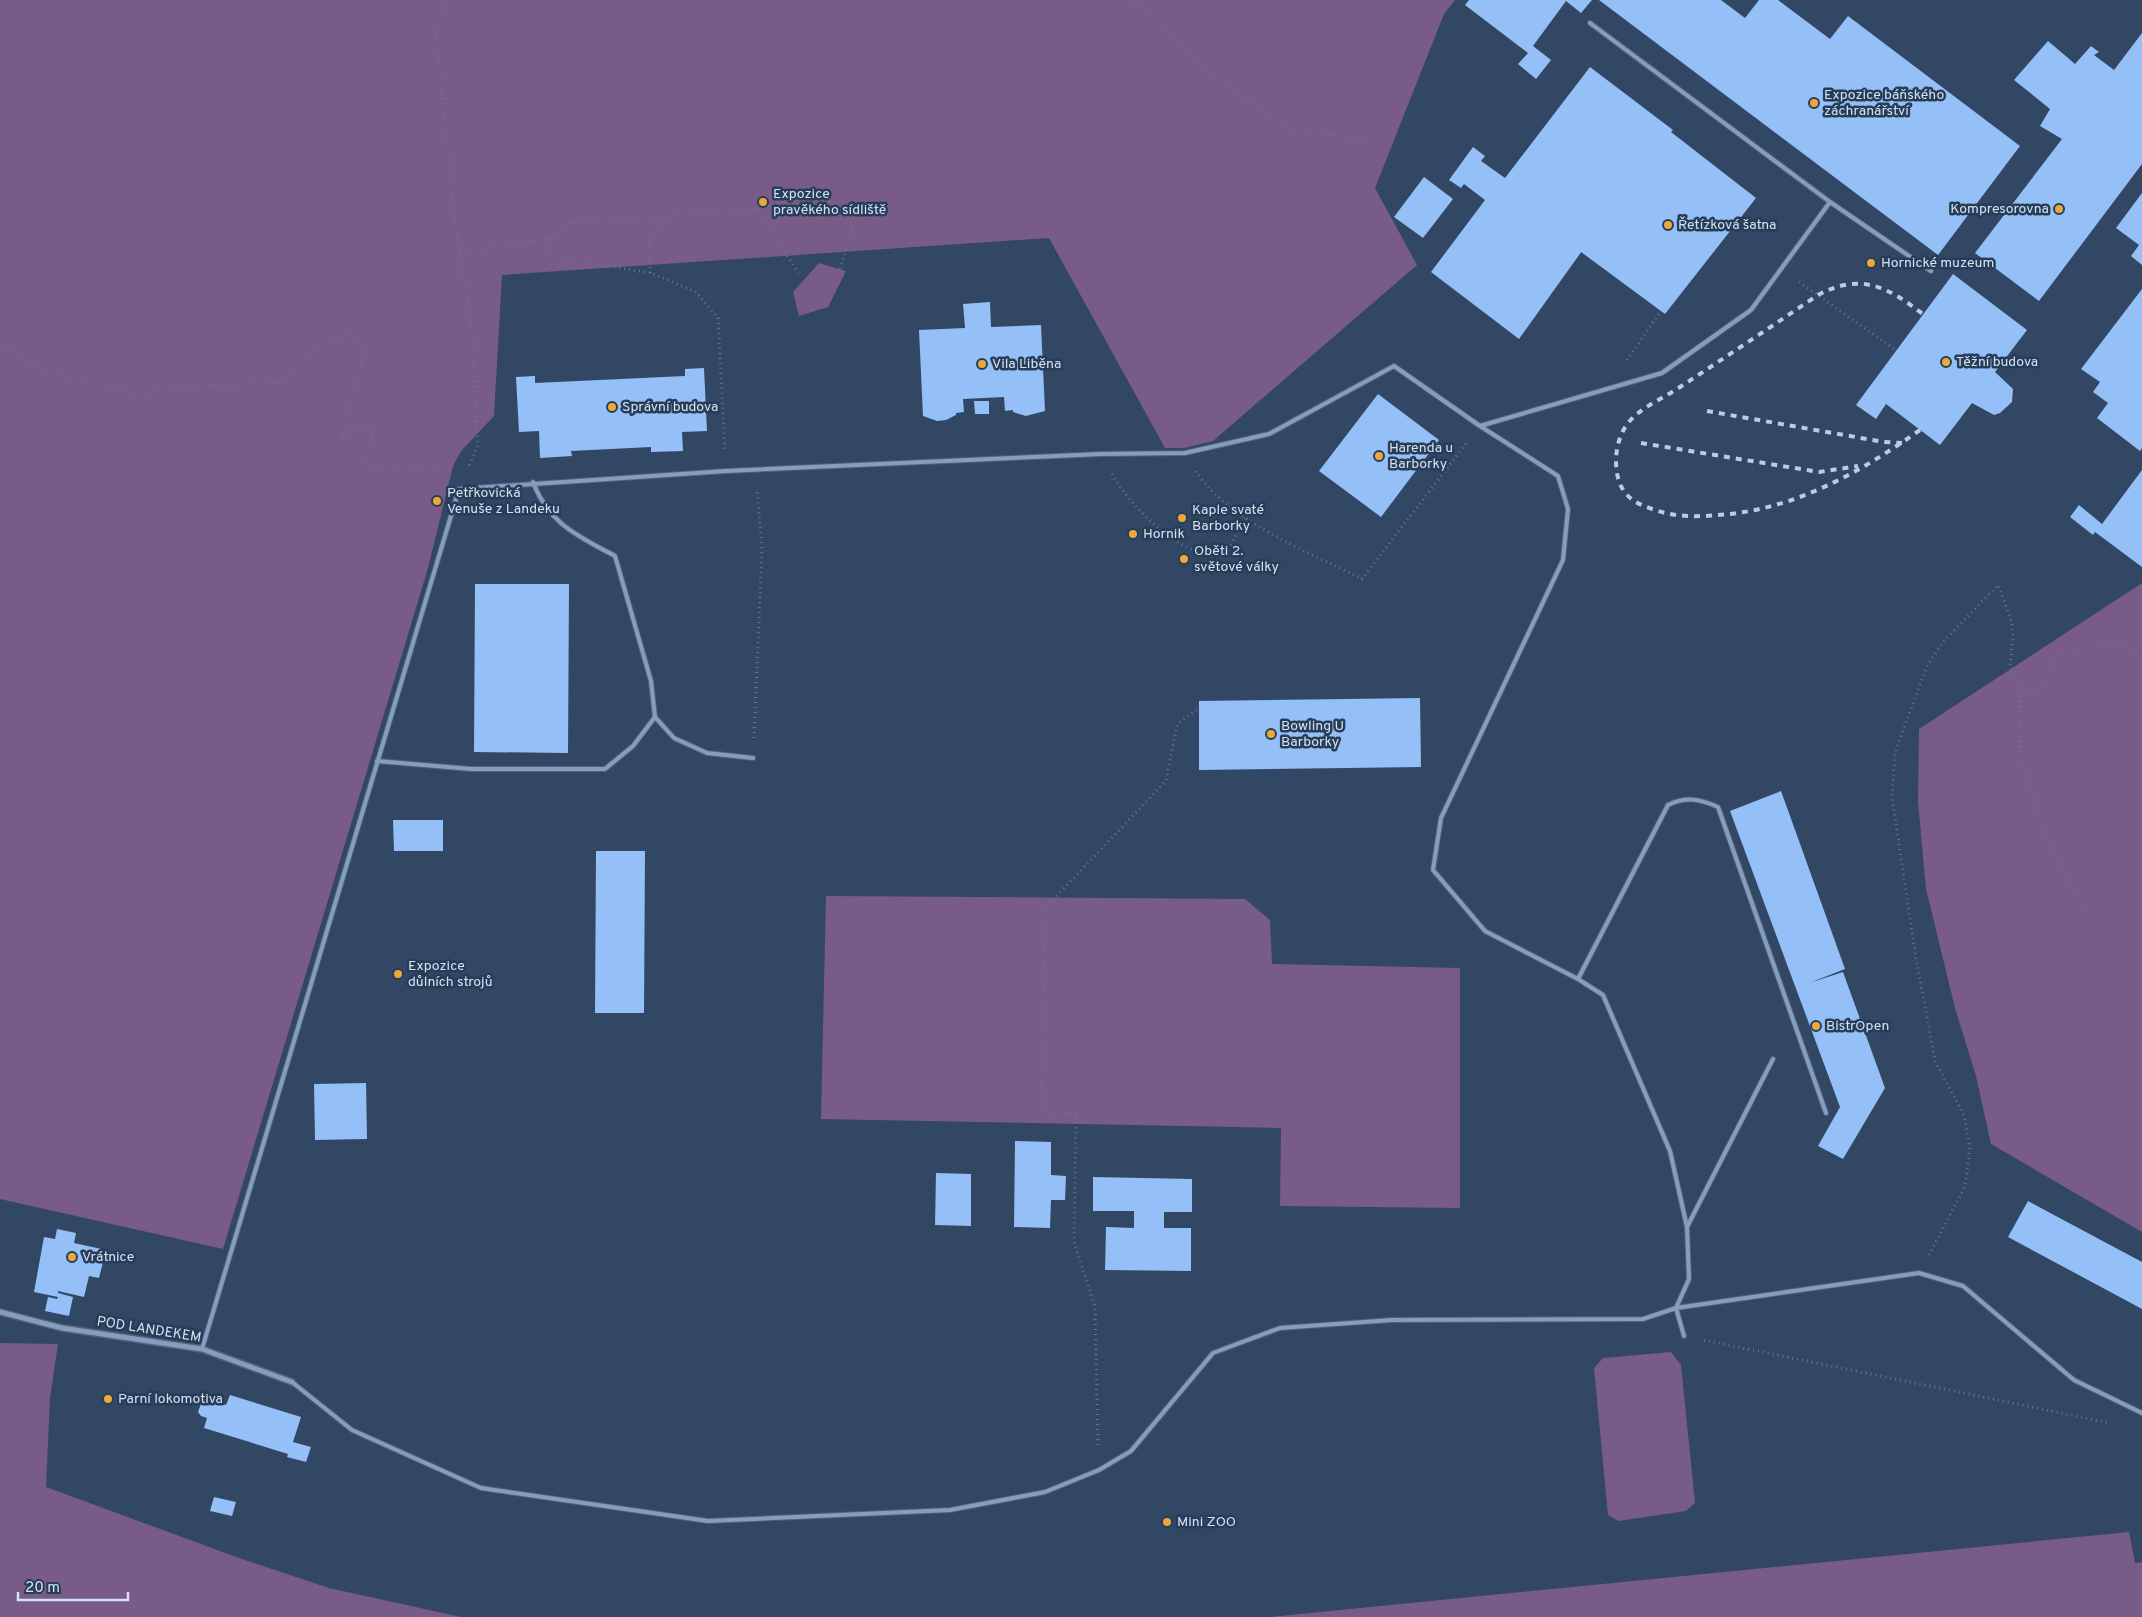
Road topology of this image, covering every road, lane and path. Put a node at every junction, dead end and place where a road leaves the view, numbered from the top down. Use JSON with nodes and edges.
{"nodes":[{"id":1,"x":447,"y":0,"type":"edge"},
{"id":2,"x":1132,"y":0,"type":"edge"},
{"id":3,"x":1590,"y":23,"type":"dead end"},
{"id":4,"x":1374,"y":140,"type":"dead end"},
{"id":5,"x":1830,"y":202,"type":"junction"},
{"id":6,"x":758,"y":209,"type":"junction"},
{"id":7,"x":672,"y":215,"type":"junction"},
{"id":8,"x":547,"y":239,"type":"junction"},
{"id":9,"x":460,"y":252,"type":"junction"},
{"id":10,"x":840,"y":269,"type":"dead end"},
{"id":11,"x":1782,"y":270,"type":"junction"},
{"id":12,"x":1931,"y":271,"type":"dead end"},
{"id":13,"x":651,"y":273,"type":"junction"},
{"id":14,"x":798,"y":274,"type":"dead end"},
{"id":15,"x":1660,"y":311,"type":"dead end"},
{"id":16,"x":0,"y":344,"type":"edge"},
{"id":17,"x":1897,"y":351,"type":"dead end"},
{"id":18,"x":1607,"y":390,"type":"junction"},
{"id":19,"x":1480,"y":426,"type":"junction"},
{"id":20,"x":1185,"y":453,"type":"junction"},
{"id":21,"x":1101,"y":454,"type":"junction"},
{"id":22,"x":726,"y":471,"type":"junction"},
{"id":23,"x":464,"y":474,"type":"junction"},
{"id":24,"x":533,"y":482,"type":"junction"},
{"id":25,"x":757,"y":487,"type":"dead end"},
{"id":26,"x":460,"y":489,"type":"junction"},
{"id":27,"x":1245,"y":518,"type":"junction"},
{"id":28,"x":2142,"y":658,"type":"edge"},
{"id":29,"x":2020,"y":691,"type":"junction"},
{"id":30,"x":1197,"y":710,"type":"dead end"},
{"id":31,"x":655,"y":717,"type":"junction"},
{"id":32,"x":753,"y":758,"type":"joint"},
{"id":33,"x":377,"y":762,"type":"junction"},
{"id":34,"x":2085,"y":912,"type":"dead end"},
{"id":35,"x":1578,"y":980,"type":"junction"},
{"id":36,"x":1773,"y":1059,"type":"dead end"},
{"id":37,"x":1826,"y":1114,"type":"dead end"},
{"id":38,"x":1687,"y":1227,"type":"junction"},
{"id":39,"x":1919,"y":1273,"type":"junction"},
{"id":40,"x":1676,"y":1308,"type":"junction"},
{"id":41,"x":0,"y":1312,"type":"edge"},
{"id":42,"x":1684,"y":1336,"type":"joint"},
{"id":43,"x":202,"y":1349,"type":"junction"},
{"id":44,"x":292,"y":1382,"type":"joint"},
{"id":45,"x":2142,"y":1413,"type":"edge"},
{"id":46,"x":2114,"y":1424,"type":"dead end"},
{"id":47,"x":1099,"y":1470,"type":"junction"}],
"edges":[{"from":1,"to":9,"type":"path"},
{"from":2,"to":4,"type":"path"},
{"from":3,"to":5,"type":"lane"},
{"from":5,"to":11,"type":"lane"},
{"from":5,"to":12,"type":"lane"},
{"from":6,"to":7,"type":"path"},
{"from":6,"to":10,"type":"path"},
{"from":6,"to":14,"type":"path"},
{"from":7,"to":8,"type":"path"},
{"from":7,"to":13,"type":"path"},
{"from":8,"to":9,"type":"path"},
{"from":8,"to":13,"type":"path"},
{"from":9,"to":23,"type":"path"},
{"from":11,"to":17,"type":"path"},
{"from":11,"to":18,"type":"lane"},
{"from":13,"to":22,"type":"path"},
{"from":15,"to":18,"type":"path"},
{"from":16,"to":23,"type":"path"},
{"from":18,"to":19,"type":"lane"},
{"from":19,"to":20,"type":"lane"},
{"from":19,"to":27,"type":"path"},
{"from":19,"to":35,"type":"lane"},
{"from":20,"to":21,"type":"lane"},
{"from":20,"to":27,"type":"path"},
{"from":21,"to":22,"type":"lane"},
{"from":21,"to":27,"type":"path"},
{"from":22,"to":24,"type":"lane"},
{"from":23,"to":26,"type":"path"},
{"from":24,"to":26,"type":"lane"},
{"from":24,"to":31,"type":"lane"},
{"from":25,"to":32,"type":"path"},
{"from":26,"to":33,"type":"lane"},
{"from":28,"to":29,"type":"path"},
{"from":29,"to":34,"type":"path"},
{"from":29,"to":39,"type":"path"},
{"from":30,"to":47,"type":"path"},
{"from":31,"to":32,"type":"lane"},
{"from":31,"to":33,"type":"lane"},
{"from":33,"to":43,"type":"lane"},
{"from":35,"to":37,"type":"lane"},
{"from":35,"to":38,"type":"lane"},
{"from":36,"to":38,"type":"lane"},
{"from":38,"to":40,"type":"lane"},
{"from":39,"to":40,"type":"lane"},
{"from":39,"to":45,"type":"lane"},
{"from":40,"to":42,"type":"lane"},
{"from":40,"to":47,"type":"lane"},
{"from":41,"to":43,"type":"street","name":"POD LANDEKEM"},
{"from":42,"to":46,"type":"path"},
{"from":43,"to":44,"type":"street","name":"POD LANDEKEM"},
{"from":44,"to":47,"type":"lane"}]}
